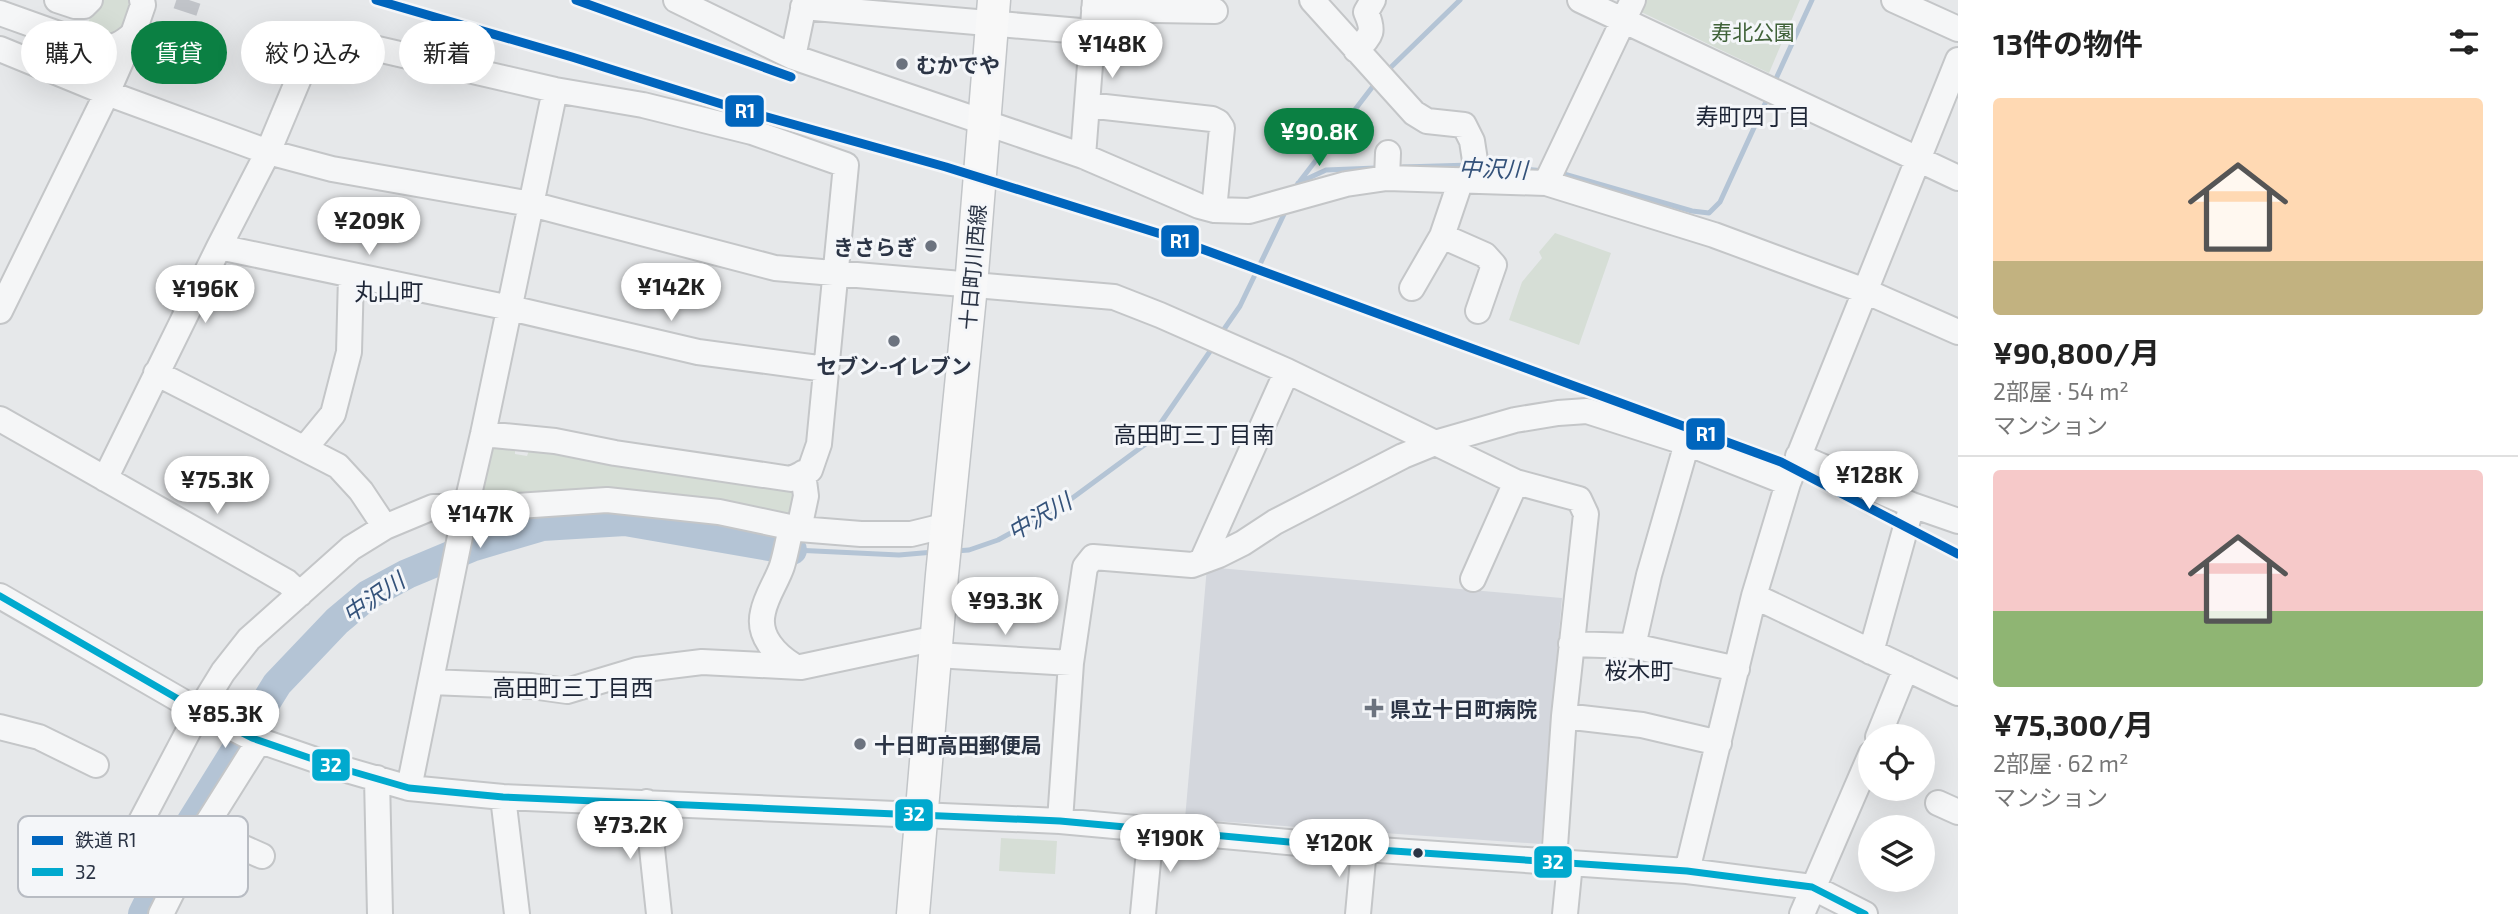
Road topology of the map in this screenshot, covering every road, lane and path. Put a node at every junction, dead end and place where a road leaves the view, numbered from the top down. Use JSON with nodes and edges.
{"nodes":[{"id":1,"x":57,"y":0,"type":"edge"},
{"id":2,"x":90,"y":0,"type":"edge"},
{"id":3,"x":142,"y":0,"type":"edge"},
{"id":4,"x":676,"y":0,"type":"edge"},
{"id":5,"x":1312,"y":0,"type":"edge"},
{"id":6,"x":1373,"y":0,"type":"edge"},
{"id":7,"x":1580,"y":0,"type":"edge"},
{"id":8,"x":1894,"y":0,"type":"edge"},
{"id":9,"x":804,"y":3,"type":"edge"},
{"id":10,"x":1215,"y":10,"type":"dead end"},
{"id":11,"x":1628,"y":11,"type":"edge"},
{"id":12,"x":993,"y":12,"type":"edge"},
{"id":13,"x":0,"y":13,"type":"edge"},
{"id":14,"x":1094,"y":14,"type":"edge"},
{"id":15,"x":23,"y":21,"type":"edge"},
{"id":16,"x":137,"y":21,"type":"edge"},
{"id":17,"x":1958,"y":29,"type":"edge"},
{"id":18,"x":131,"y":39,"type":"edge"},
{"id":19,"x":0,"y":49,"type":"edge"},
{"id":20,"x":1356,"y":50,"type":"junction"},
{"id":21,"x":793,"y":57,"type":"junction"},
{"id":22,"x":1958,"y":60,"type":"edge"},
{"id":23,"x":105,"y":84,"type":"edge"},
{"id":24,"x":555,"y":90,"type":"junction"},
{"id":25,"x":107,"y":93,"type":"junction"},
{"id":26,"x":1087,"y":105,"type":"junction"},
{"id":27,"x":983,"y":122,"type":"junction"},
{"id":28,"x":268,"y":152,"type":"junction"},
{"id":29,"x":1388,"y":153,"type":"dead end"},
{"id":30,"x":1083,"y":156,"type":"junction"},
{"id":31,"x":1917,"y":159,"type":"junction"},
{"id":32,"x":1387,"y":178,"type":"junction"},
{"id":33,"x":1958,"y":178,"type":"edge"},
{"id":34,"x":1469,"y":180,"type":"junction"},
{"id":35,"x":1546,"y":183,"type":"junction"},
{"id":36,"x":531,"y":204,"type":"junction"},
{"id":37,"x":1214,"y":210,"type":"junction"},
{"id":38,"x":1442,"y":236,"type":"junction"},
{"id":39,"x":219,"y":247,"type":"junction"},
{"id":40,"x":836,"y":273,"type":"junction"},
{"id":41,"x":351,"y":276,"type":"junction"},
{"id":42,"x":971,"y":286,"type":"junction"},
{"id":43,"x":1412,"y":288,"type":"dead end"},
{"id":44,"x":1865,"y":291,"type":"junction"},
{"id":45,"x":510,"y":309,"type":"junction"},
{"id":46,"x":0,"y":311,"type":"edge"},
{"id":47,"x":1478,"y":311,"type":"dead end"},
{"id":48,"x":1958,"y":332,"type":"edge"},
{"id":49,"x":826,"y":369,"type":"junction"},
{"id":50,"x":1287,"y":370,"type":"junction"},
{"id":51,"x":156,"y":373,"type":"junction"},
{"id":52,"x":0,"y":419,"type":"edge"},
{"id":53,"x":483,"y":434,"type":"junction"},
{"id":54,"x":1435,"y":443,"type":"junction"},
{"id":55,"x":1687,"y":443,"type":"junction"},
{"id":56,"x":305,"y":448,"type":"junction"},
{"id":57,"x":1798,"y":456,"type":"junction"},
{"id":58,"x":803,"y":473,"type":"junction"},
{"id":59,"x":105,"y":479,"type":"junction"},
{"id":60,"x":1517,"y":482,"type":"junction"},
{"id":61,"x":1788,"y":483,"type":"junction"},
{"id":62,"x":1912,"y":505,"type":"junction"},
{"id":63,"x":464,"y":515,"type":"junction"},
{"id":64,"x":1958,"y":521,"type":"edge"},
{"id":65,"x":385,"y":527,"type":"junction"},
{"id":66,"x":795,"y":529,"type":"junction"},
{"id":67,"x":948,"y":529,"type":"junction"},
{"id":68,"x":1202,"y":561,"type":"junction"},
{"id":69,"x":1473,"y":579,"type":"dead end"},
{"id":70,"x":300,"y":594,"type":"junction"},
{"id":71,"x":0,"y":596,"type":"edge"},
{"id":72,"x":1754,"y":596,"type":"junction"},
{"id":73,"x":1571,"y":644,"type":"junction"},
{"id":74,"x":1633,"y":646,"type":"junction"},
{"id":75,"x":936,"y":647,"type":"junction"},
{"id":76,"x":1871,"y":652,"type":"junction"},
{"id":77,"x":1071,"y":663,"type":"junction"},
{"id":78,"x":794,"y":666,"type":"junction"},
{"id":79,"x":1906,"y":668,"type":"junction"},
{"id":80,"x":1737,"y":669,"type":"junction"},
{"id":81,"x":431,"y":682,"type":"junction"},
{"id":82,"x":1957,"y":691,"type":"edge"},
{"id":83,"x":208,"y":716,"type":"junction"},
{"id":84,"x":1564,"y":716,"type":"junction"},
{"id":85,"x":1883,"y":724,"type":"edge"},
{"id":86,"x":0,"y":727,"type":"edge"},
{"id":87,"x":256,"y":739,"type":"junction"},
{"id":88,"x":1719,"y":743,"type":"junction"},
{"id":89,"x":96,"y":765,"type":"dead end"},
{"id":90,"x":377,"y":778,"type":"junction"},
{"id":91,"x":1858,"y":783,"type":"edge"},
{"id":92,"x":409,"y":788,"type":"junction"},
{"id":93,"x":503,"y":797,"type":"junction"},
{"id":94,"x":647,"y":802,"type":"junction"},
{"id":95,"x":923,"y":814,"type":"junction"},
{"id":96,"x":148,"y":816,"type":"edge"},
{"id":97,"x":211,"y":816,"type":"edge"},
{"id":98,"x":1060,"y":821,"type":"junction"},
{"id":99,"x":1151,"y":830,"type":"junction"},
{"id":100,"x":1364,"y":849,"type":"junction"},
{"id":101,"x":248,"y":850,"type":"edge"},
{"id":102,"x":262,"y":856,"type":"dead end"},
{"id":103,"x":1562,"y":862,"type":"junction"},
{"id":104,"x":1687,"y":871,"type":"junction"},
{"id":105,"x":1812,"y":887,"type":"junction"},
{"id":106,"x":170,"y":897,"type":"edge"},
{"id":107,"x":161,"y":914,"type":"edge"},
{"id":108,"x":380,"y":914,"type":"edge"},
{"id":109,"x":517,"y":914,"type":"edge"},
{"id":110,"x":659,"y":914,"type":"edge"},
{"id":111,"x":913,"y":914,"type":"edge"},
{"id":112,"x":1143,"y":914,"type":"edge"},
{"id":113,"x":1358,"y":914,"type":"edge"},
{"id":114,"x":1565,"y":914,"type":"edge"},
{"id":115,"x":1802,"y":914,"type":"edge"},
{"id":116,"x":1865,"y":914,"type":"edge"}],
"edges":[{"from":1,"to":2,"type":"street"},
{"from":3,"to":16,"type":"street"},
{"from":4,"to":21,"type":"street"},
{"from":5,"to":20,"type":"street"},
{"from":6,"to":20,"type":"street"},
{"from":7,"to":11,"type":"street"},
{"from":8,"to":17,"type":"street"},
{"from":9,"to":12,"type":"street"},
{"from":9,"to":21,"type":"street"},
{"from":10,"to":14,"type":"street"},
{"from":11,"to":31,"type":"street"},
{"from":11,"to":35,"type":"street"},
{"from":12,"to":14,"type":"street"},
{"from":12,"to":27,"type":"main road","name":"十日町川西線"},
{"from":13,"to":15,"type":"street"},
{"from":14,"to":26,"type":"street"},
{"from":18,"to":25,"type":"street"},
{"from":19,"to":25,"type":"street"},
{"from":20,"to":34,"type":"street"},
{"from":21,"to":27,"type":"street"},
{"from":22,"to":31,"type":"street"},
{"from":23,"to":25,"type":"street"},
{"from":24,"to":28,"type":"street"},
{"from":24,"to":36,"type":"street"},
{"from":24,"to":40,"type":"street"},
{"from":25,"to":28,"type":"street"},
{"from":25,"to":46,"type":"street"},
{"from":26,"to":30,"type":"street"},
{"from":26,"to":37,"type":"street"},
{"from":27,"to":30,"type":"street"},
{"from":27,"to":42,"type":"main road","name":"十日町川西線"},
{"from":28,"to":36,"type":"street"},
{"from":28,"to":39,"type":"street"},
{"from":29,"to":32,"type":"street"},
{"from":30,"to":37,"type":"street"},
{"from":31,"to":33,"type":"street"},
{"from":31,"to":44,"type":"street"},
{"from":32,"to":34,"type":"street"},
{"from":32,"to":37,"type":"street"},
{"from":34,"to":35,"type":"street"},
{"from":34,"to":38,"type":"street"},
{"from":35,"to":44,"type":"street"},
{"from":36,"to":40,"type":"street"},
{"from":36,"to":45,"type":"street"},
{"from":38,"to":43,"type":"street"},
{"from":38,"to":47,"type":"street"},
{"from":39,"to":41,"type":"street"},
{"from":39,"to":51,"type":"street"},
{"from":40,"to":42,"type":"street"},
{"from":40,"to":49,"type":"street"},
{"from":41,"to":45,"type":"street"},
{"from":41,"to":56,"type":"street"},
{"from":42,"to":50,"type":"street"},
{"from":42,"to":67,"type":"main road","name":"十日町川西線"},
{"from":44,"to":48,"type":"street"},
{"from":44,"to":57,"type":"street"},
{"from":45,"to":49,"type":"street"},
{"from":45,"to":53,"type":"street"},
{"from":49,"to":58,"type":"street"},
{"from":50,"to":54,"type":"street"},
{"from":50,"to":68,"type":"street"},
{"from":51,"to":56,"type":"street"},
{"from":51,"to":59,"type":"street"},
{"from":52,"to":59,"type":"street"},
{"from":53,"to":58,"type":"street"},
{"from":53,"to":63,"type":"street"},
{"from":54,"to":55,"type":"street"},
{"from":54,"to":60,"type":"street"},
{"from":54,"to":68,"type":"street"},
{"from":55,"to":61,"type":"street"},
{"from":55,"to":74,"type":"street"},
{"from":56,"to":65,"type":"street"},
{"from":57,"to":61,"type":"street"},
{"from":57,"to":62,"type":"street"},
{"from":58,"to":66,"type":"street"},
{"from":59,"to":70,"type":"street"},
{"from":60,"to":69,"type":"street"},
{"from":60,"to":73,"type":"street"},
{"from":61,"to":72,"type":"street"},
{"from":62,"to":64,"type":"street"},
{"from":62,"to":76,"type":"street"},
{"from":63,"to":65,"type":"street"},
{"from":63,"to":66,"type":"street"},
{"from":63,"to":81,"type":"street"},
{"from":65,"to":70,"type":"street"},
{"from":66,"to":67,"type":"street"},
{"from":66,"to":78,"type":"street"},
{"from":67,"to":75,"type":"main road","name":"十日町川西線"},
{"from":68,"to":77,"type":"street"},
{"from":70,"to":83,"type":"street"},
{"from":71,"to":83,"type":"street"},
{"from":72,"to":76,"type":"street"},
{"from":72,"to":80,"type":"street"},
{"from":73,"to":74,"type":"street"},
{"from":73,"to":84,"type":"street"},
{"from":74,"to":80,"type":"street"},
{"from":75,"to":77,"type":"street"},
{"from":75,"to":78,"type":"street"},
{"from":75,"to":95,"type":"main road"},
{"from":76,"to":79,"type":"street"},
{"from":77,"to":98,"type":"street"},
{"from":78,"to":81,"type":"street"},
{"from":79,"to":82,"type":"street"},
{"from":79,"to":85,"type":"street"},
{"from":80,"to":88,"type":"street"},
{"from":81,"to":92,"type":"street"},
{"from":83,"to":87,"type":"street"},
{"from":83,"to":96,"type":"street"},
{"from":84,"to":88,"type":"street"},
{"from":84,"to":103,"type":"street"},
{"from":86,"to":89,"type":"street"},
{"from":87,"to":90,"type":"street"},
{"from":87,"to":97,"type":"street"},
{"from":88,"to":104,"type":"street"},
{"from":90,"to":92,"type":"street"},
{"from":90,"to":108,"type":"street"},
{"from":91,"to":105,"type":"street"},
{"from":92,"to":93,"type":"street"},
{"from":93,"to":94,"type":"street"},
{"from":93,"to":109,"type":"street"},
{"from":94,"to":95,"type":"street"},
{"from":94,"to":110,"type":"street"},
{"from":95,"to":98,"type":"street"},
{"from":95,"to":111,"type":"main road"},
{"from":98,"to":99,"type":"street"},
{"from":99,"to":100,"type":"street"},
{"from":99,"to":112,"type":"street"},
{"from":100,"to":103,"type":"street"},
{"from":100,"to":113,"type":"street"},
{"from":101,"to":102,"type":"street"},
{"from":103,"to":104,"type":"street"},
{"from":103,"to":114,"type":"street"},
{"from":104,"to":105,"type":"street"},
{"from":105,"to":115,"type":"street"},
{"from":105,"to":116,"type":"street"},
{"from":106,"to":107,"type":"street"}]}
